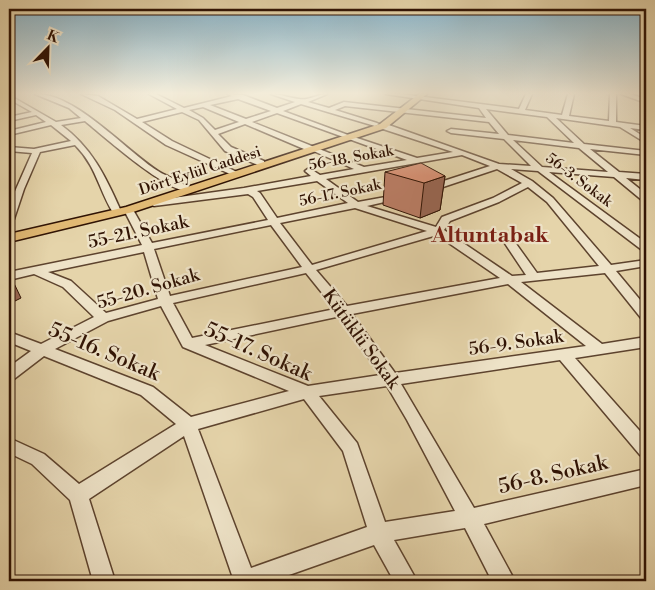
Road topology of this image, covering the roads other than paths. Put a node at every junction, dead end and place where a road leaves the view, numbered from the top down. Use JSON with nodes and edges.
{"nodes":[{"id":1,"x":136,"y":121,"type":"edge"},
{"id":2,"x":66,"y":122,"type":"edge"},
{"id":3,"x":89,"y":122,"type":"edge"},
{"id":4,"x":203,"y":122,"type":"edge"},
{"id":5,"x":243,"y":122,"type":"edge"},
{"id":6,"x":245,"y":122,"type":"edge"},
{"id":7,"x":307,"y":122,"type":"edge"},
{"id":8,"x":368,"y":122,"type":"edge"},
{"id":9,"x":384,"y":122,"type":"edge"},
{"id":10,"x":491,"y":122,"type":"edge"},
{"id":11,"x":556,"y":122,"type":"edge"},
{"id":12,"x":597,"y":122,"type":"edge"},
{"id":13,"x":54,"y":123,"type":"junction"},
{"id":14,"x":615,"y":124,"type":"junction"},
{"id":15,"x":379,"y":125,"type":"junction"},
{"id":16,"x":646,"y":128,"type":"edge"},
{"id":17,"x":451,"y":131,"type":"dead end"},
{"id":18,"x":9,"y":133,"type":"edge"},
{"id":19,"x":214,"y":133,"type":"junction"},
{"id":20,"x":346,"y":136,"type":"junction"},
{"id":21,"x":506,"y":137,"type":"junction"},
{"id":22,"x":646,"y":141,"type":"edge"},
{"id":23,"x":77,"y":142,"type":"junction"},
{"id":24,"x":583,"y":146,"type":"junction"},
{"id":25,"x":310,"y":148,"type":"junction"},
{"id":26,"x":9,"y":149,"type":"edge"},
{"id":27,"x":37,"y":151,"type":"junction"},
{"id":28,"x":464,"y":153,"type":"junction"},
{"id":29,"x":646,"y":153,"type":"edge"},
{"id":30,"x":417,"y":161,"type":"junction"},
{"id":31,"x":261,"y":162,"type":"junction"},
{"id":32,"x":498,"y":166,"type":"junction"},
{"id":33,"x":540,"y":169,"type":"junction"},
{"id":34,"x":365,"y":170,"type":"junction"},
{"id":35,"x":309,"y":171,"type":"dead end"},
{"id":36,"x":233,"y":172,"type":"junction"},
{"id":37,"x":616,"y":174,"type":"junction"},
{"id":38,"x":646,"y":177,"type":"edge"},
{"id":39,"x":319,"y":178,"type":"junction"},
{"id":40,"x":529,"y":183,"type":"junction"},
{"id":41,"x":185,"y":190,"type":"junction"},
{"id":42,"x":244,"y":190,"type":"junction"},
{"id":43,"x":204,"y":196,"type":"junction"},
{"id":44,"x":646,"y":199,"type":"edge"},
{"id":45,"x":154,"y":202,"type":"junction"},
{"id":46,"x":358,"y":206,"type":"junction"},
{"id":47,"x":122,"y":210,"type":"junction"},
{"id":48,"x":9,"y":219,"type":"edge"},
{"id":49,"x":274,"y":222,"type":"junction"},
{"id":50,"x":438,"y":231,"type":"junction"},
{"id":51,"x":9,"y":234,"type":"edge"},
{"id":52,"x":506,"y":236,"type":"dead end"},
{"id":53,"x":9,"y":238,"type":"edge"},
{"id":54,"x":148,"y":247,"type":"junction"},
{"id":55,"x":646,"y":248,"type":"edge"},
{"id":56,"x":646,"y":263,"type":"edge"},
{"id":57,"x":309,"y":269,"type":"junction"},
{"id":58,"x":608,"y":269,"type":"junction"},
{"id":59,"x":36,"y":271,"type":"junction"},
{"id":60,"x":9,"y":276,"type":"edge"},
{"id":61,"x":534,"y":277,"type":"junction"},
{"id":62,"x":510,"y":280,"type":"junction"},
{"id":63,"x":165,"y":301,"type":"junction"},
{"id":64,"x":344,"y":311,"type":"junction"},
{"id":65,"x":646,"y":315,"type":"edge"},
{"id":66,"x":104,"y":318,"type":"junction"},
{"id":67,"x":9,"y":337,"type":"edge"},
{"id":68,"x":646,"y":342,"type":"edge"},
{"id":69,"x":188,"y":344,"type":"junction"},
{"id":70,"x":599,"y":349,"type":"junction"},
{"id":71,"x":42,"y":350,"type":"junction"},
{"id":72,"x":564,"y":355,"type":"junction"},
{"id":73,"x":9,"y":375,"type":"edge"},
{"id":74,"x":391,"y":380,"type":"junction"},
{"id":75,"x":307,"y":392,"type":"junction"},
{"id":76,"x":188,"y":425,"type":"junction"},
{"id":77,"x":9,"y":445,"type":"edge"},
{"id":78,"x":646,"y":450,"type":"edge"},
{"id":79,"x":646,"y":477,"type":"edge"},
{"id":80,"x":78,"y":495,"type":"junction"},
{"id":81,"x":470,"y":518,"type":"junction"},
{"id":82,"x":379,"y":533,"type":"junction"},
{"id":83,"x":104,"y":581,"type":"edge"},
{"id":84,"x":245,"y":581,"type":"edge"},
{"id":85,"x":406,"y":581,"type":"edge"},
{"id":86,"x":504,"y":581,"type":"edge"}],
"edges":[{"from":1,"to":36,"type":"street"},
{"from":2,"to":13,"type":"street"},
{"from":3,"to":41,"type":"street"},
{"from":4,"to":19,"type":"street"},
{"from":5,"to":19,"type":"street"},
{"from":6,"to":25,"type":"street"},
{"from":7,"to":20,"type":"street"},
{"from":8,"to":15,"type":"street"},
{"from":9,"to":15,"type":"main road","name":"Dört Eylül Caddesi"},
{"from":10,"to":21,"type":"street","name":"56-3. Sokak"},
{"from":11,"to":24,"type":"street"},
{"from":12,"to":14,"type":"street"},
{"from":13,"to":18,"type":"street"},
{"from":13,"to":23,"type":"street","name":"55-17. Sokak"},
{"from":14,"to":16,"type":"street"},
{"from":14,"to":22,"type":"street"},
{"from":15,"to":20,"type":"main road","name":"Dört Eylül Caddesi"},
{"from":15,"to":28,"type":"street"},
{"from":17,"to":21,"type":"street"},
{"from":19,"to":31,"type":"street"},
{"from":20,"to":25,"type":"main road","name":"Dört Eylül Caddesi"},
{"from":20,"to":30,"type":"street"},
{"from":21,"to":24,"type":"street"},
{"from":21,"to":33,"type":"street","name":"56-3. Sokak"},
{"from":23,"to":27,"type":"street"},
{"from":23,"to":47,"type":"street","name":"55-17. Sokak"},
{"from":24,"to":29,"type":"street"},
{"from":24,"to":37,"type":"street"},
{"from":25,"to":31,"type":"main road","name":"Dört Eylül Caddesi"},
{"from":25,"to":34,"type":"street"},
{"from":25,"to":41,"type":"main road","name":"Dört Eylül Caddesi"},
{"from":26,"to":27,"type":"street"},
{"from":27,"to":48,"type":"street"},
{"from":28,"to":30,"type":"street","name":"56-18. Sokak"},
{"from":28,"to":32,"type":"street"},
{"from":30,"to":34,"type":"street","name":"56-18. Sokak"},
{"from":31,"to":36,"type":"main road","name":"Dört Eylül Caddesi"},
{"from":32,"to":33,"type":"street"},
{"from":32,"to":40,"type":"street"},
{"from":32,"to":46,"type":"street","name":"56-17. Sokak"},
{"from":33,"to":37,"type":"street"},
{"from":33,"to":55,"type":"street","name":"56-3. Sokak"},
{"from":34,"to":39,"type":"street","name":"56-18. Sokak"},
{"from":35,"to":39,"type":"street"},
{"from":36,"to":41,"type":"main road","name":"Dört Eylül Caddesi"},
{"from":37,"to":38,"type":"street"},
{"from":37,"to":44,"type":"street"},
{"from":39,"to":42,"type":"street","name":"56-18. Sokak"},
{"from":39,"to":46,"type":"street"},
{"from":40,"to":50,"type":"street"},
{"from":40,"to":58,"type":"street"},
{"from":41,"to":43,"type":"street"},
{"from":41,"to":45,"type":"main road","name":"Dört Eylül Caddesi"},
{"from":41,"to":47,"type":"main road","name":"Dört Eylül Caddesi"},
{"from":42,"to":43,"type":"street"},
{"from":42,"to":49,"type":"street","name":"Kütüklü Sokak"},
{"from":43,"to":45,"type":"street"},
{"from":45,"to":47,"type":"main road","name":"Dört Eylül Caddesi"},
{"from":46,"to":49,"type":"street","name":"56-17. Sokak"},
{"from":46,"to":50,"type":"street"},
{"from":47,"to":51,"type":"main road","name":"Dört Eylül Caddesi"},
{"from":47,"to":53,"type":"main road","name":"Dört Eylül Caddesi"},
{"from":47,"to":54,"type":"street","name":"55-17. Sokak"},
{"from":49,"to":54,"type":"street","name":"55-21. Sokak"},
{"from":49,"to":57,"type":"street","name":"Kütüklü Sokak"},
{"from":50,"to":57,"type":"street","name":"55-20. Sokak"},
{"from":50,"to":62,"type":"street"},
{"from":52,"to":61,"type":"street"},
{"from":54,"to":59,"type":"street","name":"55-21. Sokak"},
{"from":54,"to":63,"type":"street","name":"55-17. Sokak"},
{"from":56,"to":58,"type":"street"},
{"from":57,"to":63,"type":"street","name":"55-20. Sokak"},
{"from":57,"to":64,"type":"street","name":"Kütüklü Sokak"},
{"from":58,"to":61,"type":"street"},
{"from":58,"to":65,"type":"street"},
{"from":59,"to":60,"type":"street","name":"55-21. Sokak"},
{"from":59,"to":66,"type":"street"},
{"from":61,"to":62,"type":"street"},
{"from":62,"to":64,"type":"street"},
{"from":62,"to":70,"type":"street"},
{"from":63,"to":66,"type":"street","name":"55-20. Sokak"},
{"from":63,"to":69,"type":"street","name":"55-17. Sokak"},
{"from":64,"to":69,"type":"street"},
{"from":64,"to":74,"type":"street","name":"Kütüklü Sokak"},
{"from":66,"to":71,"type":"street","name":"55-20. Sokak"},
{"from":67,"to":71,"type":"street","name":"55-16. Sokak"},
{"from":68,"to":70,"type":"street","name":"56-9. Sokak"},
{"from":69,"to":75,"type":"street","name":"55-17. Sokak"},
{"from":70,"to":72,"type":"street","name":"56-9. Sokak"},
{"from":71,"to":73,"type":"street","name":"55-20. Sokak"},
{"from":71,"to":76,"type":"street","name":"55-16. Sokak"},
{"from":72,"to":74,"type":"street","name":"56-9. Sokak"},
{"from":72,"to":78,"type":"street"},
{"from":74,"to":75,"type":"street","name":"56-9. Sokak"},
{"from":74,"to":81,"type":"street","name":"Kütüklü Sokak"},
{"from":75,"to":76,"type":"street","name":"56-9. Sokak"},
{"from":75,"to":82,"type":"street","name":"55-17. Sokak"},
{"from":76,"to":80,"type":"street","name":"56-9. Sokak"},
{"from":76,"to":84,"type":"street","name":"55-16. Sokak"},
{"from":77,"to":80,"type":"street"},
{"from":79,"to":81,"type":"street","name":"56-8. Sokak"},
{"from":80,"to":83,"type":"street"},
{"from":81,"to":82,"type":"street","name":"56-8. Sokak"},
{"from":81,"to":86,"type":"street","name":"Kütüklü Sokak"},
{"from":82,"to":84,"type":"street","name":"56-8. Sokak"},
{"from":82,"to":85,"type":"street","name":"55-17. Sokak"}]}
